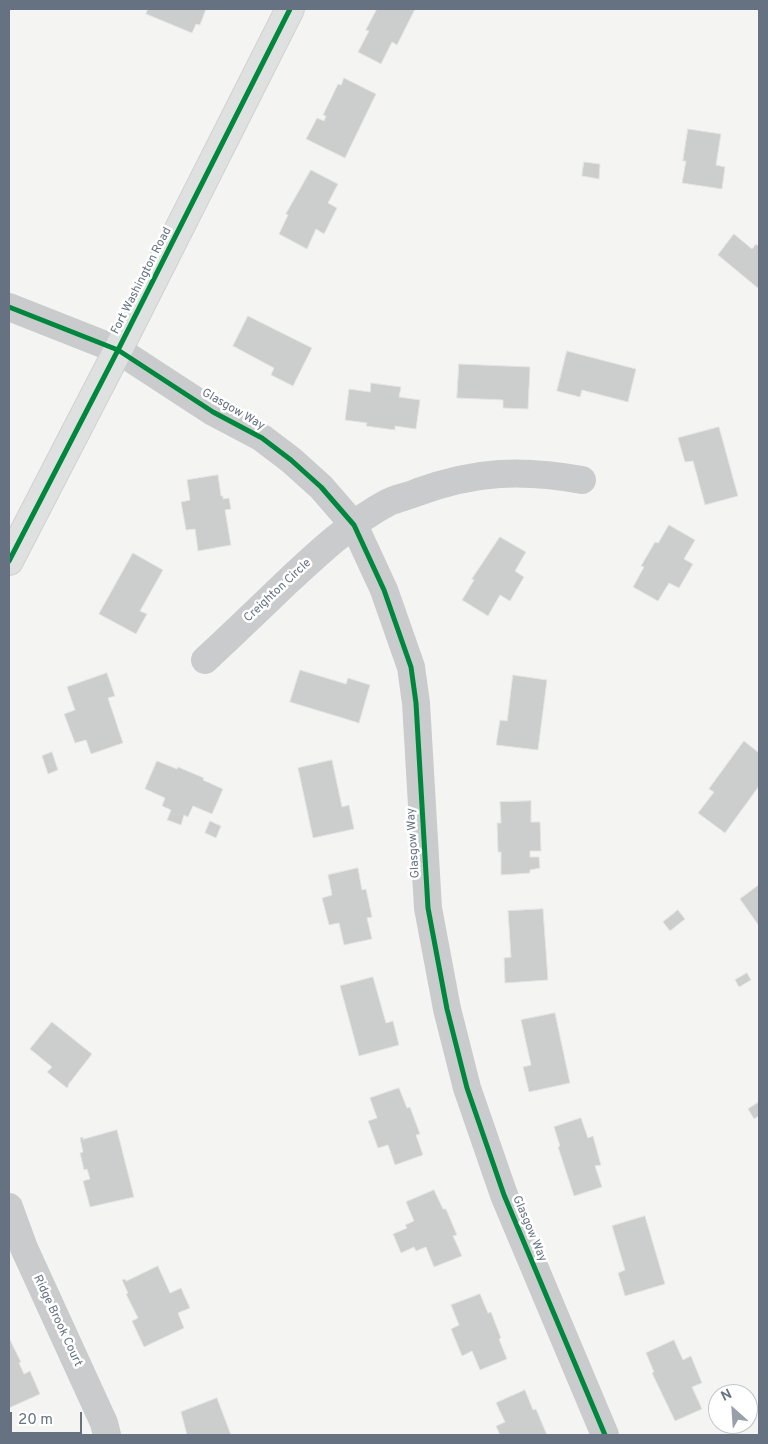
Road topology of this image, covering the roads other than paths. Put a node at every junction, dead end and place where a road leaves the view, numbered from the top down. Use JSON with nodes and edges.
{"nodes":[{"id":1,"x":290,"y":9,"type":"edge"},
{"id":2,"x":9,"y":307,"type":"edge"},
{"id":3,"x":118,"y":350,"type":"junction"},
{"id":4,"x":582,"y":480,"type":"dead end"},
{"id":5,"x":354,"y":525,"type":"junction"},
{"id":6,"x":9,"y":561,"type":"edge"},
{"id":7,"x":205,"y":660,"type":"dead end"},
{"id":8,"x":9,"y":1207,"type":"edge"},
{"id":9,"x":108,"y":1435,"type":"edge"},
{"id":10,"x":605,"y":1435,"type":"edge"}],
"edges":[{"from":1,"to":3,"type":"main road","name":"Fort Washington Road"},
{"from":2,"to":3,"type":"street","name":"Glasgow Way"},
{"from":3,"to":5,"type":"street","name":"Glasgow Way"},
{"from":3,"to":6,"type":"main road","name":"Fort Washington Road"},
{"from":4,"to":5,"type":"street","name":"Creighton Circle"},
{"from":5,"to":7,"type":"street","name":"Creighton Circle"},
{"from":5,"to":10,"type":"street","name":"Glasgow Way"},
{"from":8,"to":9,"type":"street","name":"Ridge Brook Court"}]}
